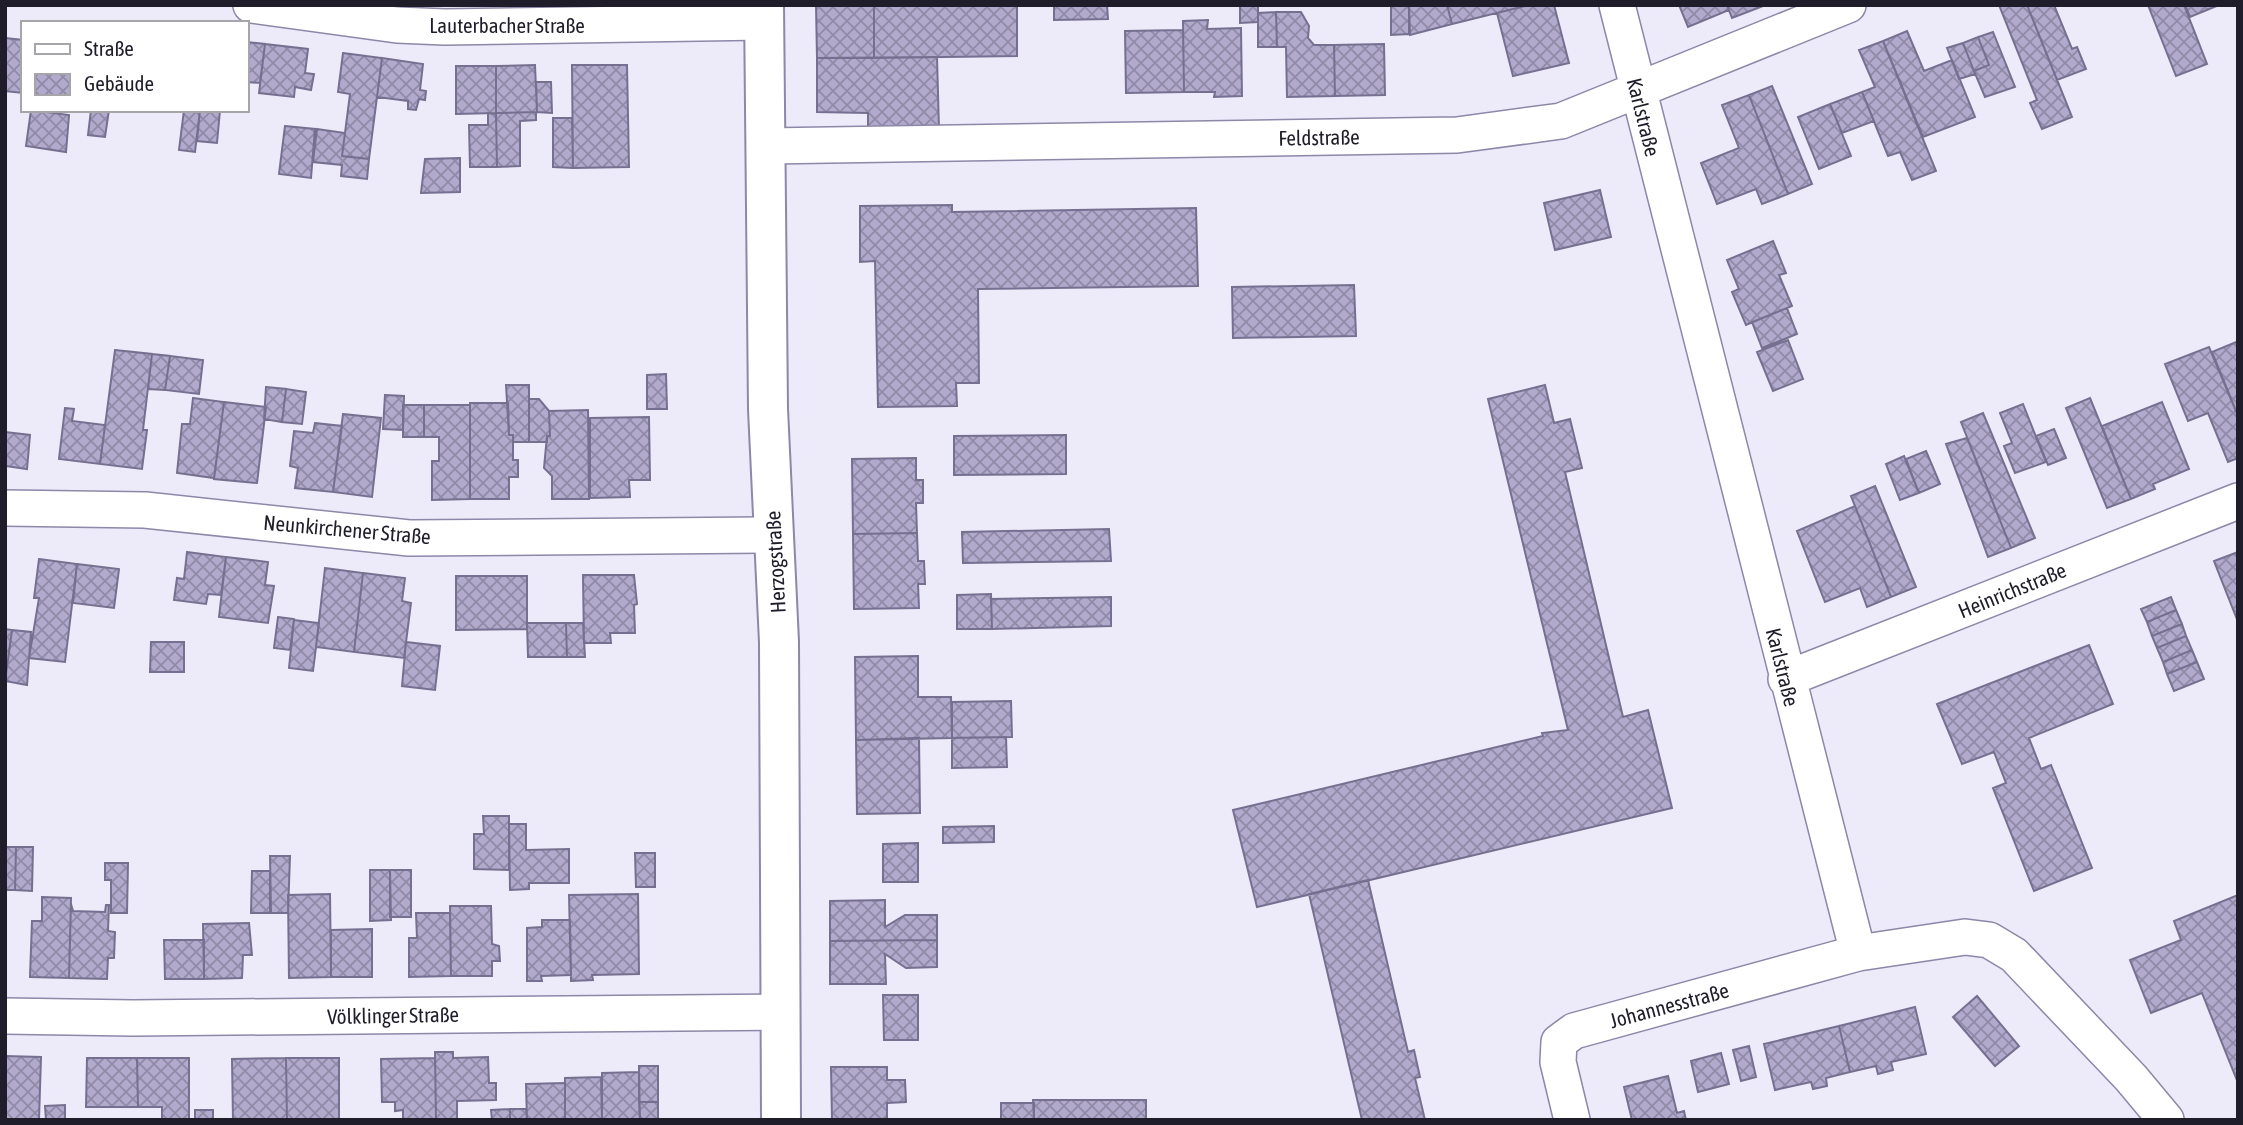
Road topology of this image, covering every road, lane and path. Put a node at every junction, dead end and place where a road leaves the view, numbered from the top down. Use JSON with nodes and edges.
{"nodes":[{"id":1,"x":251,"y":5,"type":"edge"},
{"id":2,"x":1617,"y":5,"type":"edge"},
{"id":3,"x":1848,"y":5,"type":"edge"},
{"id":4,"x":764,"y":13,"type":"edge"},
{"id":5,"x":1637,"y":90,"type":"junction"},
{"id":6,"x":767,"y":146,"type":"junction"},
{"id":7,"x":2238,"y":501,"type":"edge"},
{"id":8,"x":5,"y":508,"type":"edge"},
{"id":9,"x":774,"y":535,"type":"junction"},
{"id":10,"x":1786,"y":679,"type":"junction"},
{"id":11,"x":1858,"y":953,"type":"junction"},
{"id":12,"x":781,"y":1012,"type":"junction"},
{"id":13,"x":5,"y":1016,"type":"edge"},
{"id":14,"x":781,"y":1120,"type":"edge"},
{"id":15,"x":1572,"y":1120,"type":"edge"},
{"id":16,"x":2166,"y":1120,"type":"edge"}],
"edges":[{"from":1,"to":4,"type":"street","name":"Lauterbacher Straße"},
{"from":2,"to":5,"type":"street","name":"Karlstraße"},
{"from":3,"to":5,"type":"street","name":"Feldstraße"},
{"from":4,"to":6,"type":"street","name":"Herzogstraße"},
{"from":5,"to":6,"type":"street","name":"Feldstraße"},
{"from":5,"to":10,"type":"street","name":"Karlstraße"},
{"from":6,"to":9,"type":"street","name":"Herzogstraße"},
{"from":7,"to":10,"type":"street","name":"Heinrichstraße"},
{"from":8,"to":9,"type":"street","name":"Neunkirchener Straße"},
{"from":9,"to":12,"type":"street","name":"Herzogstraße"},
{"from":10,"to":11,"type":"street","name":"Karlstraße"},
{"from":11,"to":15,"type":"street","name":"Johannesstraße"},
{"from":11,"to":16,"type":"street"},
{"from":12,"to":13,"type":"street","name":"Völklinger Straße"},
{"from":12,"to":14,"type":"street","name":"Herzogstraße"}]}
